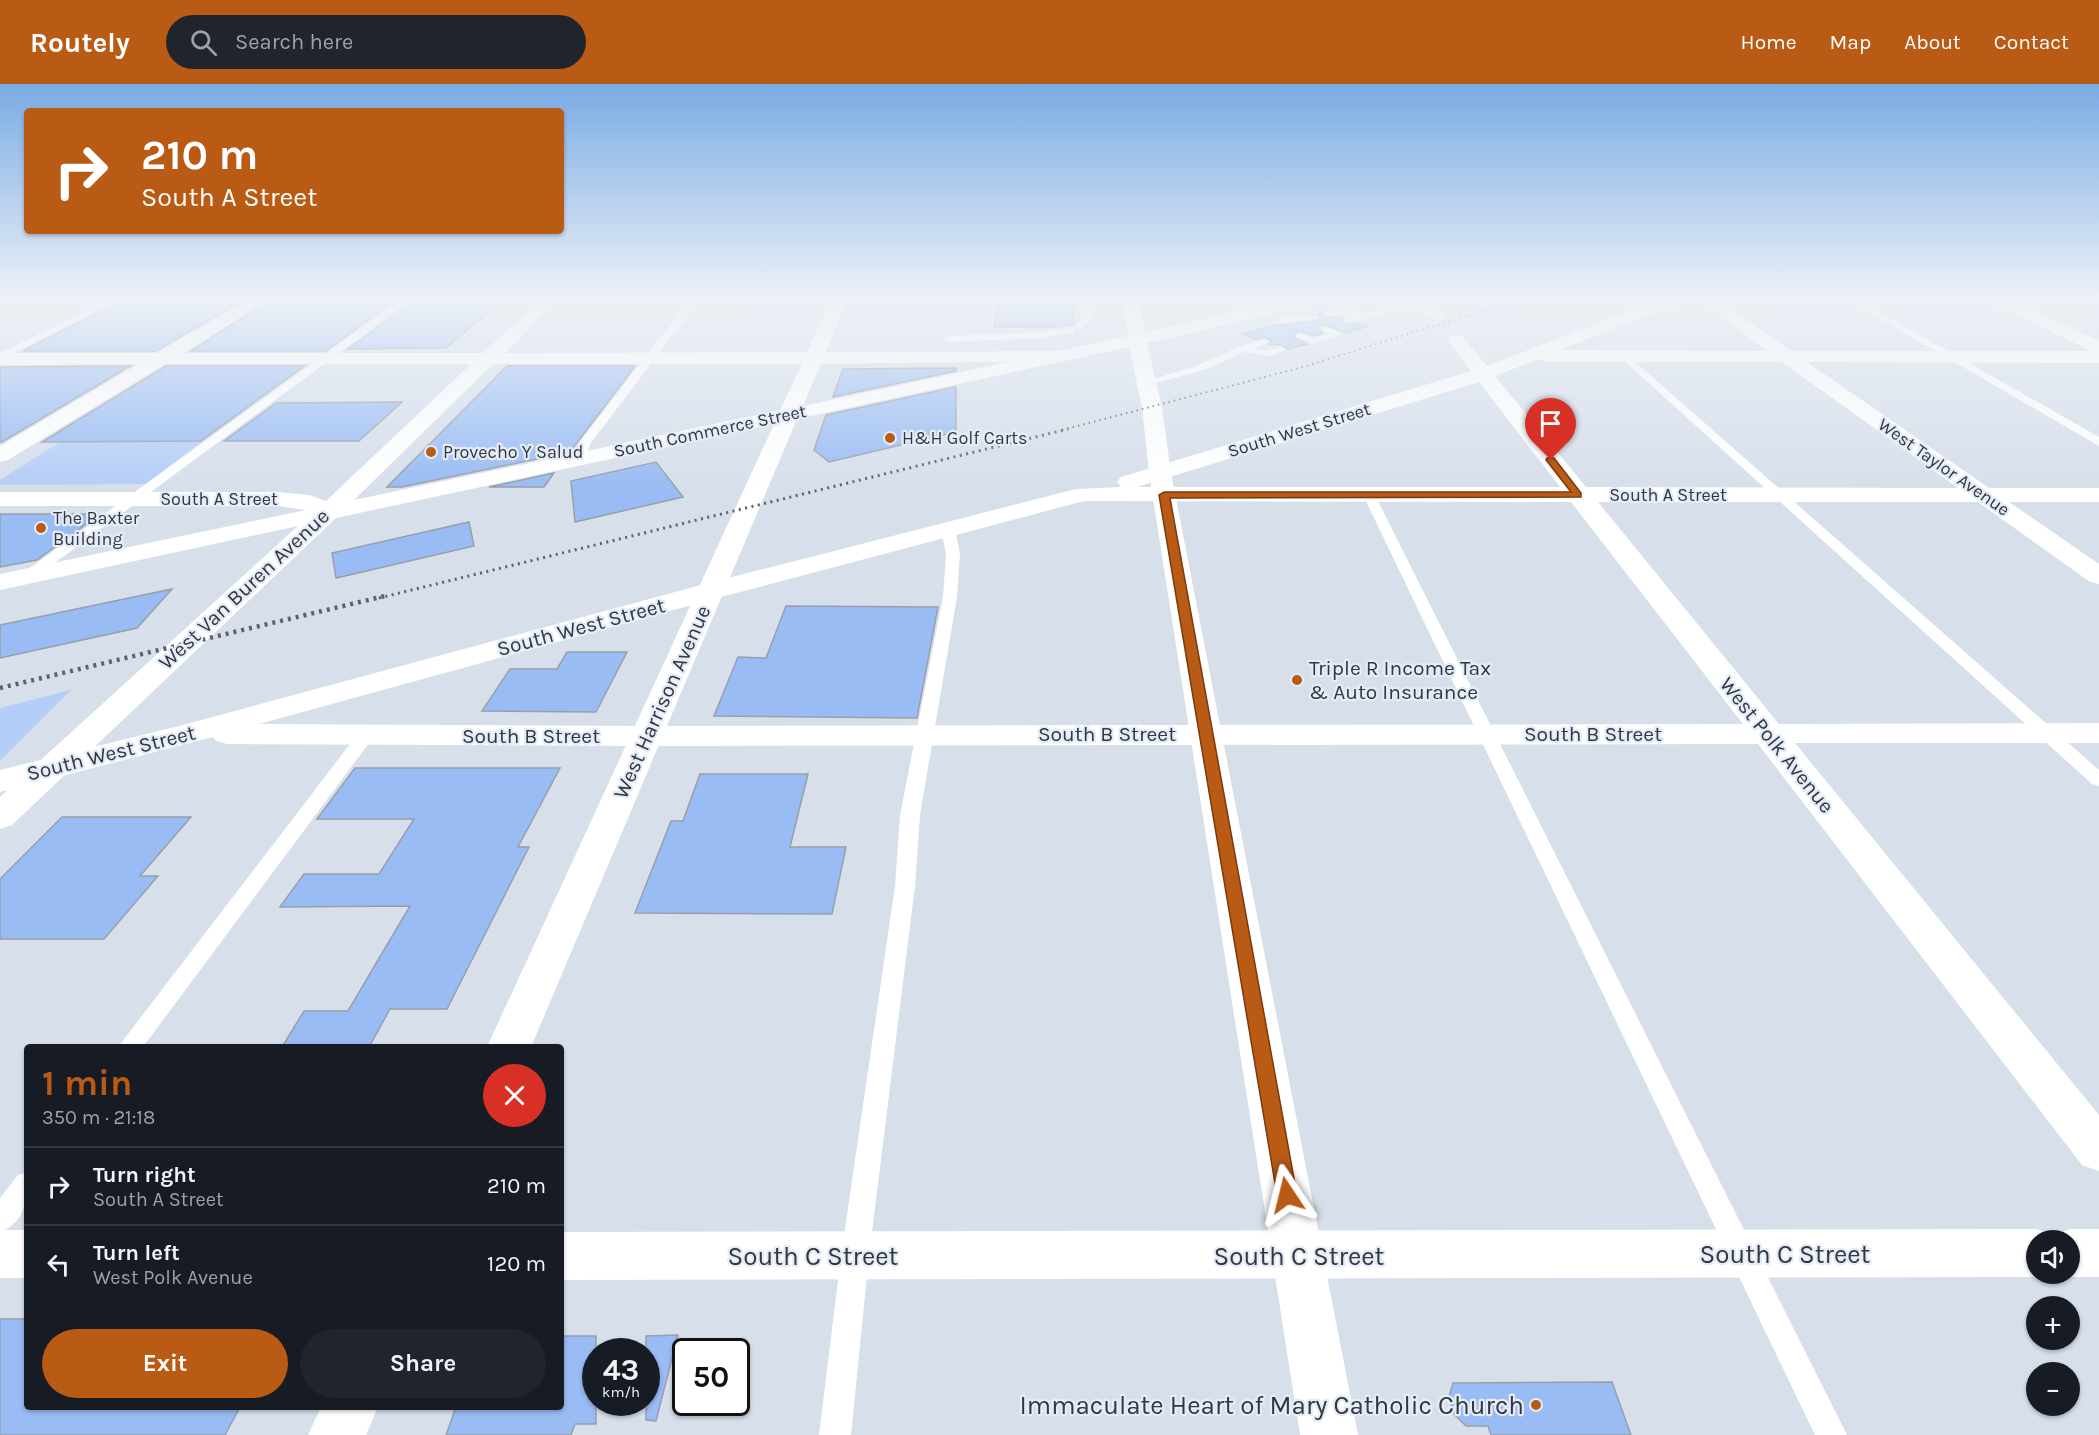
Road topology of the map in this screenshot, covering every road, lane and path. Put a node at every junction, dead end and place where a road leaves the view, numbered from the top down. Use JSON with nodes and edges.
{"nodes":[{"id":1,"x":154,"y":362,"type":"edge"},
{"id":2,"x":321,"y":362,"type":"edge"},
{"id":3,"x":483,"y":362,"type":"edge"},
{"id":4,"x":646,"y":362,"type":"edge"},
{"id":5,"x":812,"y":362,"type":"edge"},
{"id":6,"x":1037,"y":362,"type":"edge"},
{"id":7,"x":1141,"y":362,"type":"edge"},
{"id":8,"x":1214,"y":362,"type":"edge"},
{"id":9,"x":1474,"y":362,"type":"edge"},
{"id":10,"x":1514,"y":362,"type":"edge"},
{"id":11,"x":1632,"y":362,"type":"edge"},
{"id":12,"x":1797,"y":362,"type":"edge"},
{"id":13,"x":1958,"y":362,"type":"edge"},
{"id":14,"x":1483,"y":374,"type":"junction"},
{"id":15,"x":1145,"y":383,"type":"junction"},
{"id":16,"x":789,"y":415,"type":"junction"},
{"id":17,"x":2099,"y":442,"type":"edge"},
{"id":18,"x":0,"y":455,"type":"edge"},
{"id":19,"x":579,"y":459,"type":"junction"},
{"id":20,"x":1162,"y":484,"type":"junction"},
{"id":21,"x":1369,"y":495,"type":"junction"},
{"id":22,"x":1578,"y":495,"type":"junction"},
{"id":23,"x":1781,"y":495,"type":"junction"},
{"id":24,"x":1983,"y":495,"type":"junction"},
{"id":25,"x":2099,"y":495,"type":"edge"},
{"id":26,"x":134,"y":498,"type":"junction"},
{"id":27,"x":0,"y":499,"type":"edge"},
{"id":28,"x":328,"y":512,"type":"junction"},
{"id":29,"x":948,"y":529,"type":"junction"},
{"id":30,"x":28,"y":576,"type":"junction"},
{"id":31,"x":2099,"y":576,"type":"edge"},
{"id":32,"x":0,"y":582,"type":"edge"},
{"id":33,"x":711,"y":591,"type":"junction"},
{"id":34,"x":2047,"y":733,"type":"junction"},
{"id":35,"x":2099,"y":733,"type":"edge"},
{"id":36,"x":187,"y":734,"type":"junction"},
{"id":37,"x":1206,"y":734,"type":"junction"},
{"id":38,"x":1487,"y":734,"type":"junction"},
{"id":39,"x":1768,"y":734,"type":"junction"},
{"id":40,"x":366,"y":735,"type":"junction"},
{"id":41,"x":923,"y":735,"type":"junction"},
{"id":42,"x":647,"y":736,"type":"junction"},
{"id":43,"x":52,"y":767,"type":"junction"},
{"id":44,"x":2099,"y":780,"type":"edge"},
{"id":45,"x":0,"y":781,"type":"edge"},
{"id":46,"x":0,"y":817,"type":"edge"},
{"id":47,"x":132,"y":1044,"type":"edge"},
{"id":48,"x":510,"y":1044,"type":"edge"},
{"id":49,"x":2099,"y":1150,"type":"edge"},
{"id":50,"x":24,"y":1188,"type":"edge"},
{"id":51,"x":0,"y":1219,"type":"edge"},
{"id":52,"x":2026,"y":1253,"type":"edge"},
{"id":53,"x":2080,"y":1253,"type":"edge"},
{"id":54,"x":2099,"y":1253,"type":"edge"},
{"id":55,"x":0,"y":1254,"type":"edge"},
{"id":56,"x":24,"y":1254,"type":"edge"},
{"id":57,"x":1742,"y":1254,"type":"junction"},
{"id":58,"x":564,"y":1256,"type":"edge"},
{"id":59,"x":855,"y":1256,"type":"junction"},
{"id":60,"x":1298,"y":1256,"type":"junction"},
{"id":61,"x":349,"y":1410,"type":"edge"},
{"id":62,"x":337,"y":1435,"type":"edge"},
{"id":63,"x":835,"y":1435,"type":"edge"},
{"id":64,"x":1329,"y":1435,"type":"edge"},
{"id":65,"x":1831,"y":1435,"type":"edge"}],
"edges":[{"from":1,"to":18,"type":"street"},
{"from":2,"to":26,"type":"lane"},
{"from":3,"to":28,"type":"street","name":"West Van Buren Avenue"},
{"from":4,"to":19,"type":"lane"},
{"from":5,"to":16,"type":"street","name":"West Harrison Avenue"},
{"from":6,"to":16,"type":"street","name":"South Commerce Street"},
{"from":7,"to":15,"type":"street"},
{"from":8,"to":15,"type":"lane"},
{"from":9,"to":14,"type":"street","name":"West Polk Avenue"},
{"from":10,"to":14,"type":"street","name":"South West Street"},
{"from":11,"to":23,"type":"lane"},
{"from":12,"to":24,"type":"street","name":"West Taylor Avenue"},
{"from":13,"to":17,"type":"lane"},
{"from":14,"to":20,"type":"street","name":"South West Street"},
{"from":14,"to":22,"type":"street","name":"West Polk Avenue"},
{"from":15,"to":20,"type":"street"},
{"from":16,"to":19,"type":"street","name":"South Commerce Street"},
{"from":16,"to":33,"type":"street","name":"West Harrison Avenue"},
{"from":19,"to":28,"type":"street","name":"South Commerce Street"},
{"from":20,"to":21,"type":"street","name":"South A Street"},
{"from":20,"to":29,"type":"street","name":"South West Street"},
{"from":20,"to":37,"type":"street"},
{"from":21,"to":22,"type":"street","name":"South A Street"},
{"from":21,"to":38,"type":"lane"},
{"from":22,"to":23,"type":"street","name":"South A Street"},
{"from":22,"to":39,"type":"street","name":"West Polk Avenue"},
{"from":23,"to":24,"type":"street","name":"South A Street"},
{"from":23,"to":34,"type":"lane"},
{"from":24,"to":25,"type":"street","name":"South A Street"},
{"from":24,"to":31,"type":"street","name":"West Taylor Avenue"},
{"from":26,"to":27,"type":"street","name":"South A Street"},
{"from":26,"to":28,"type":"street","name":"South A Street"},
{"from":26,"to":30,"type":"lane"},
{"from":28,"to":30,"type":"street","name":"South Commerce Street"},
{"from":28,"to":43,"type":"street","name":"West Van Buren Avenue"},
{"from":29,"to":33,"type":"street","name":"South West Street"},
{"from":29,"to":41,"type":"lane"},
{"from":30,"to":32,"type":"street","name":"South Commerce Street"},
{"from":33,"to":36,"type":"street","name":"South West Street"},
{"from":33,"to":42,"type":"street","name":"West Harrison Avenue"},
{"from":34,"to":35,"type":"street","name":"South B Street"},
{"from":34,"to":39,"type":"street","name":"South B Street"},
{"from":34,"to":44,"type":"lane"},
{"from":36,"to":40,"type":"street","name":"South B Street"},
{"from":36,"to":43,"type":"street","name":"South West Street"},
{"from":37,"to":38,"type":"street","name":"South B Street"},
{"from":37,"to":41,"type":"street","name":"South B Street"},
{"from":37,"to":60,"type":"street"},
{"from":38,"to":39,"type":"street","name":"South B Street"},
{"from":38,"to":57,"type":"lane"},
{"from":39,"to":49,"type":"street","name":"West Polk Avenue"},
{"from":40,"to":42,"type":"street","name":"South B Street"},
{"from":40,"to":47,"type":"lane"},
{"from":41,"to":42,"type":"street","name":"South B Street"},
{"from":41,"to":59,"type":"lane"},
{"from":42,"to":48,"type":"street","name":"West Harrison Avenue"},
{"from":43,"to":45,"type":"street","name":"South West Street"},
{"from":43,"to":46,"type":"street","name":"West Van Buren Avenue"},
{"from":50,"to":51,"type":"lane"},
{"from":52,"to":57,"type":"street","name":"South C Street"},
{"from":53,"to":54,"type":"street"},
{"from":55,"to":56,"type":"street"},
{"from":57,"to":60,"type":"street","name":"South C Street"},
{"from":57,"to":65,"type":"lane"},
{"from":58,"to":59,"type":"street","name":"South C Street"},
{"from":59,"to":60,"type":"street","name":"South C Street"},
{"from":59,"to":63,"type":"lane"},
{"from":60,"to":64,"type":"street"},
{"from":61,"to":62,"type":"street"}]}
